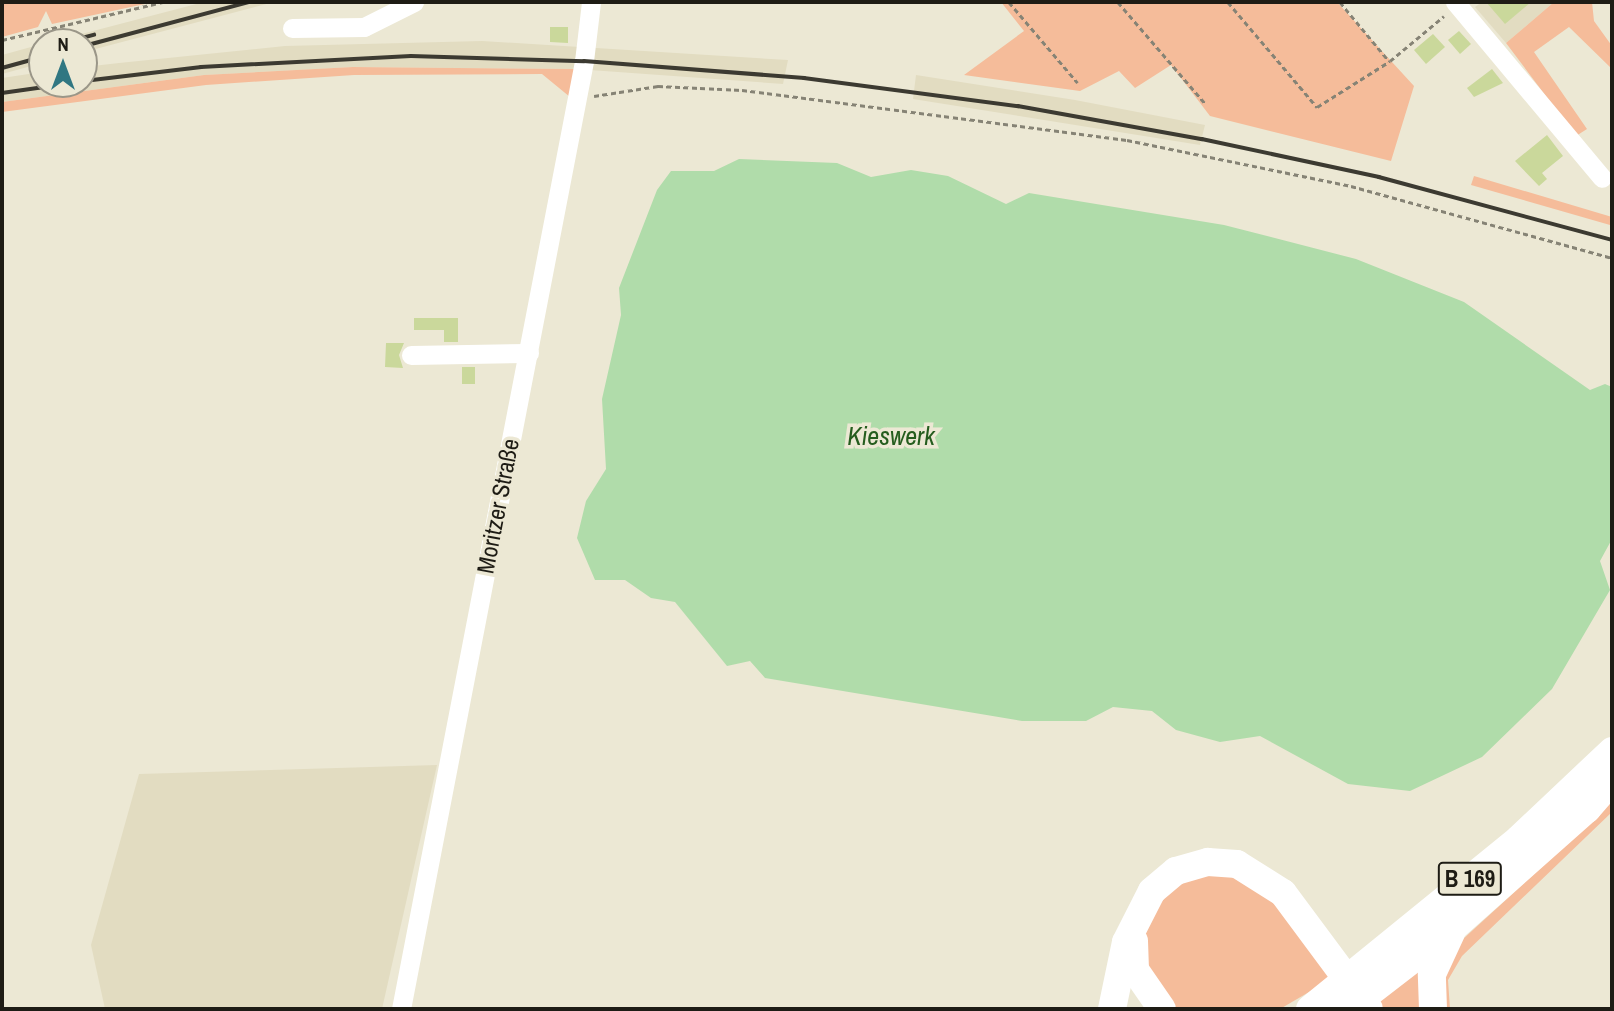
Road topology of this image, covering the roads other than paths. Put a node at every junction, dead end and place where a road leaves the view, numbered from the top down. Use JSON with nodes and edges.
{"nodes":[{"id":1,"x":414,"y":2,"type":"edge"},
{"id":2,"x":591,"y":2,"type":"edge"},
{"id":3,"x":1456,"y":3,"type":"edge"},
{"id":4,"x":292,"y":28,"type":"dead end"},
{"id":5,"x":1602,"y":178,"type":"dead end"},
{"id":6,"x":529,"y":353,"type":"junction"},
{"id":7,"x":411,"y":355,"type":"dead end"},
{"id":8,"x":1612,"y":751,"type":"edge"},
{"id":9,"x":1612,"y":780,"type":"edge"},
{"id":10,"x":1134,"y":924,"type":"junction"},
{"id":11,"x":1454,"y":927,"type":"junction"},
{"id":12,"x":1334,"y":1005,"type":"edge"},
{"id":13,"x":401,"y":1009,"type":"edge"},
{"id":14,"x":1112,"y":1009,"type":"edge"},
{"id":15,"x":1162,"y":1009,"type":"edge"},
{"id":16,"x":1433,"y":1009,"type":"edge"}],
"edges":[{"from":1,"to":4,"type":"street"},
{"from":2,"to":6,"type":"street","name":"Moritzer Straße"},
{"from":3,"to":5,"type":"street"},
{"from":6,"to":7,"type":"street"},
{"from":6,"to":13,"type":"street","name":"Moritzer Straße"},
{"from":8,"to":12,"type":"highway","number":"B 169"},
{"from":9,"to":11,"type":"highway","number":"B 169"},
{"from":10,"to":12,"type":"highway"},
{"from":10,"to":14,"type":"highway"},
{"from":10,"to":15,"type":"highway"},
{"from":11,"to":12,"type":"highway","number":"B 169"},
{"from":11,"to":16,"type":"highway","number":"B 169"}]}
